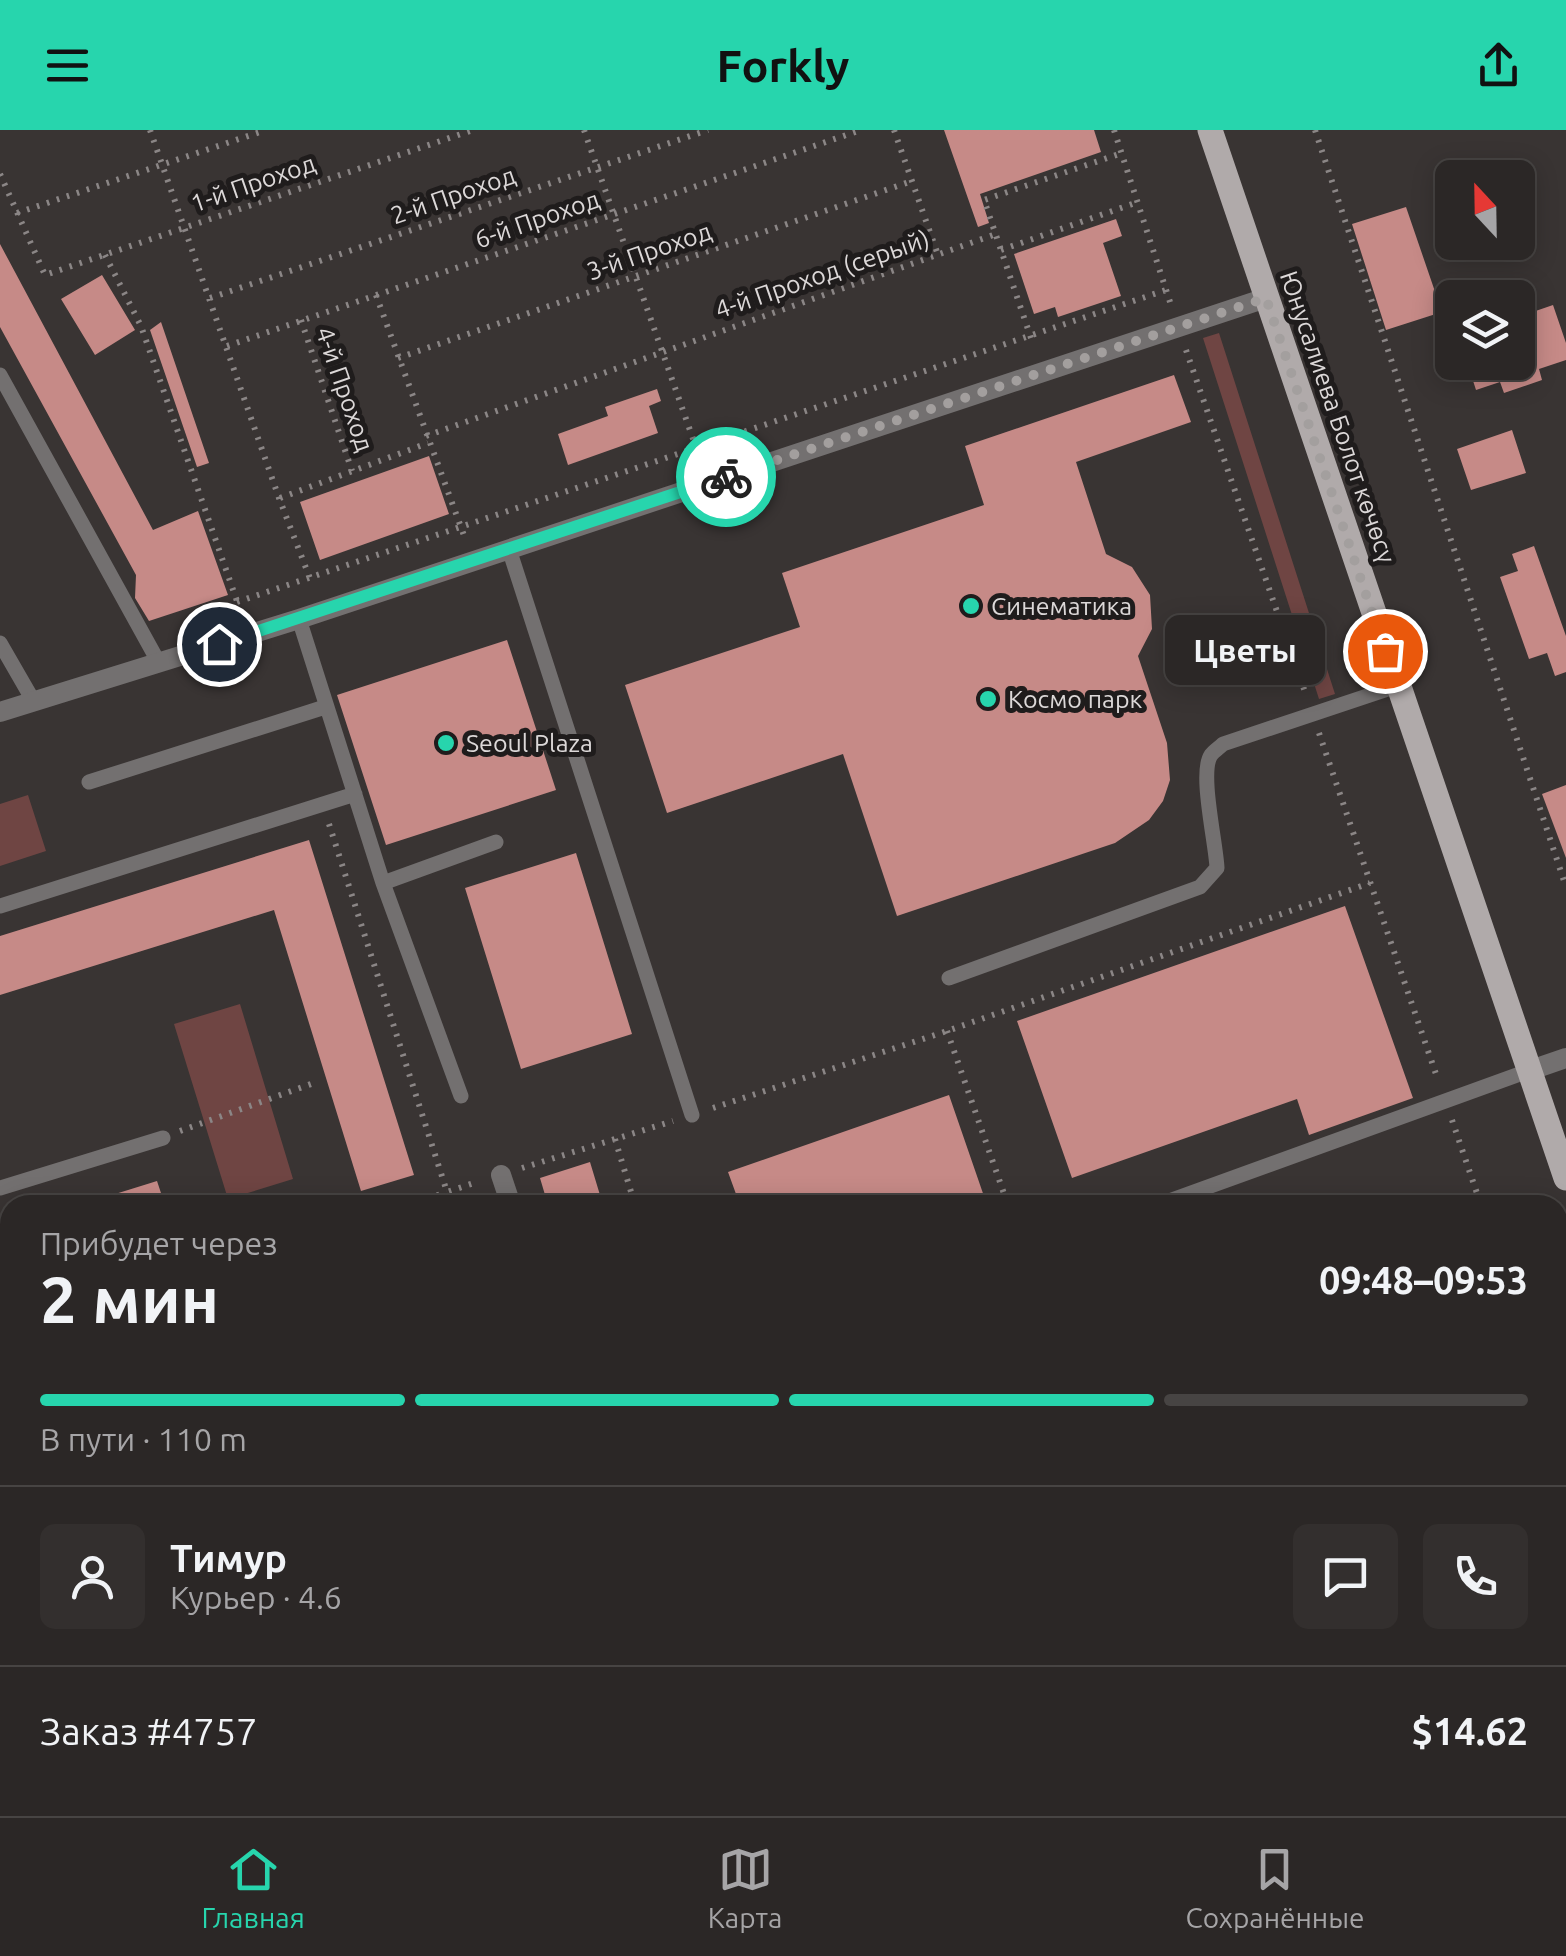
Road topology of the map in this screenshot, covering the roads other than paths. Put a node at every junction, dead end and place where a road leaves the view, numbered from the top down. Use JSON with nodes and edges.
{"nodes":[{"id":1,"x":1210,"y":130,"type":"edge"},
{"id":2,"x":1266,"y":298,"type":"junction"},
{"id":3,"x":0,"y":374,"type":"edge"},
{"id":4,"x":509,"y":549,"type":"junction"},
{"id":5,"x":299,"y":618,"type":"junction"},
{"id":6,"x":0,"y":643,"type":"edge"},
{"id":7,"x":160,"y":662,"type":"junction"},
{"id":8,"x":1397,"y":686,"type":"junction"},
{"id":9,"x":34,"y":702,"type":"junction"},
{"id":10,"x":325,"y":707,"type":"junction"},
{"id":11,"x":0,"y":712,"type":"edge"},
{"id":12,"x":88,"y":782,"type":"dead end"},
{"id":13,"x":355,"y":794,"type":"junction"},
{"id":14,"x":496,"y":842,"type":"dead end"},
{"id":15,"x":383,"y":883,"type":"junction"},
{"id":16,"x":0,"y":906,"type":"edge"},
{"id":17,"x":949,"y":978,"type":"dead end"},
{"id":18,"x":1566,"y":1058,"type":"edge"},
{"id":19,"x":1531,"y":1070,"type":"junction"},
{"id":20,"x":461,"y":1096,"type":"dead end"},
{"id":21,"x":692,"y":1115,"type":"road end"},
{"id":22,"x":163,"y":1138,"type":"road end"},
{"id":23,"x":501,"y":1175,"type":"road end"},
{"id":24,"x":1566,"y":1178,"type":"edge"},
{"id":25,"x":0,"y":1188,"type":"edge"},
{"id":26,"x":508,"y":1195,"type":"edge"},
{"id":27,"x":1186,"y":1195,"type":"edge"}],
"edges":[{"from":1,"to":2,"type":"main road","name":"Юнусалиева Болот көчөсү"},
{"from":2,"to":4,"type":"street"},
{"from":2,"to":8,"type":"main road","name":"Юнусалиева Болот көчөсү"},
{"from":3,"to":7,"type":"lane"},
{"from":4,"to":5,"type":"street"},
{"from":4,"to":21,"type":"lane"},
{"from":5,"to":7,"type":"street"},
{"from":5,"to":10,"type":"lane"},
{"from":6,"to":9,"type":"lane"},
{"from":7,"to":9,"type":"street"},
{"from":8,"to":17,"type":"lane"},
{"from":8,"to":19,"type":"main road","name":"Юнусалиева Болот көчөсү"},
{"from":9,"to":11,"type":"street"},
{"from":10,"to":12,"type":"lane"},
{"from":10,"to":13,"type":"lane"},
{"from":13,"to":15,"type":"lane"},
{"from":13,"to":16,"type":"lane"},
{"from":14,"to":15,"type":"lane"},
{"from":15,"to":20,"type":"lane"},
{"from":18,"to":19,"type":"street"},
{"from":19,"to":24,"type":"main road","name":"Юнусалиева Болот көчөсү"},
{"from":19,"to":27,"type":"lane"},
{"from":22,"to":25,"type":"lane"},
{"from":23,"to":26,"type":"street"}]}
